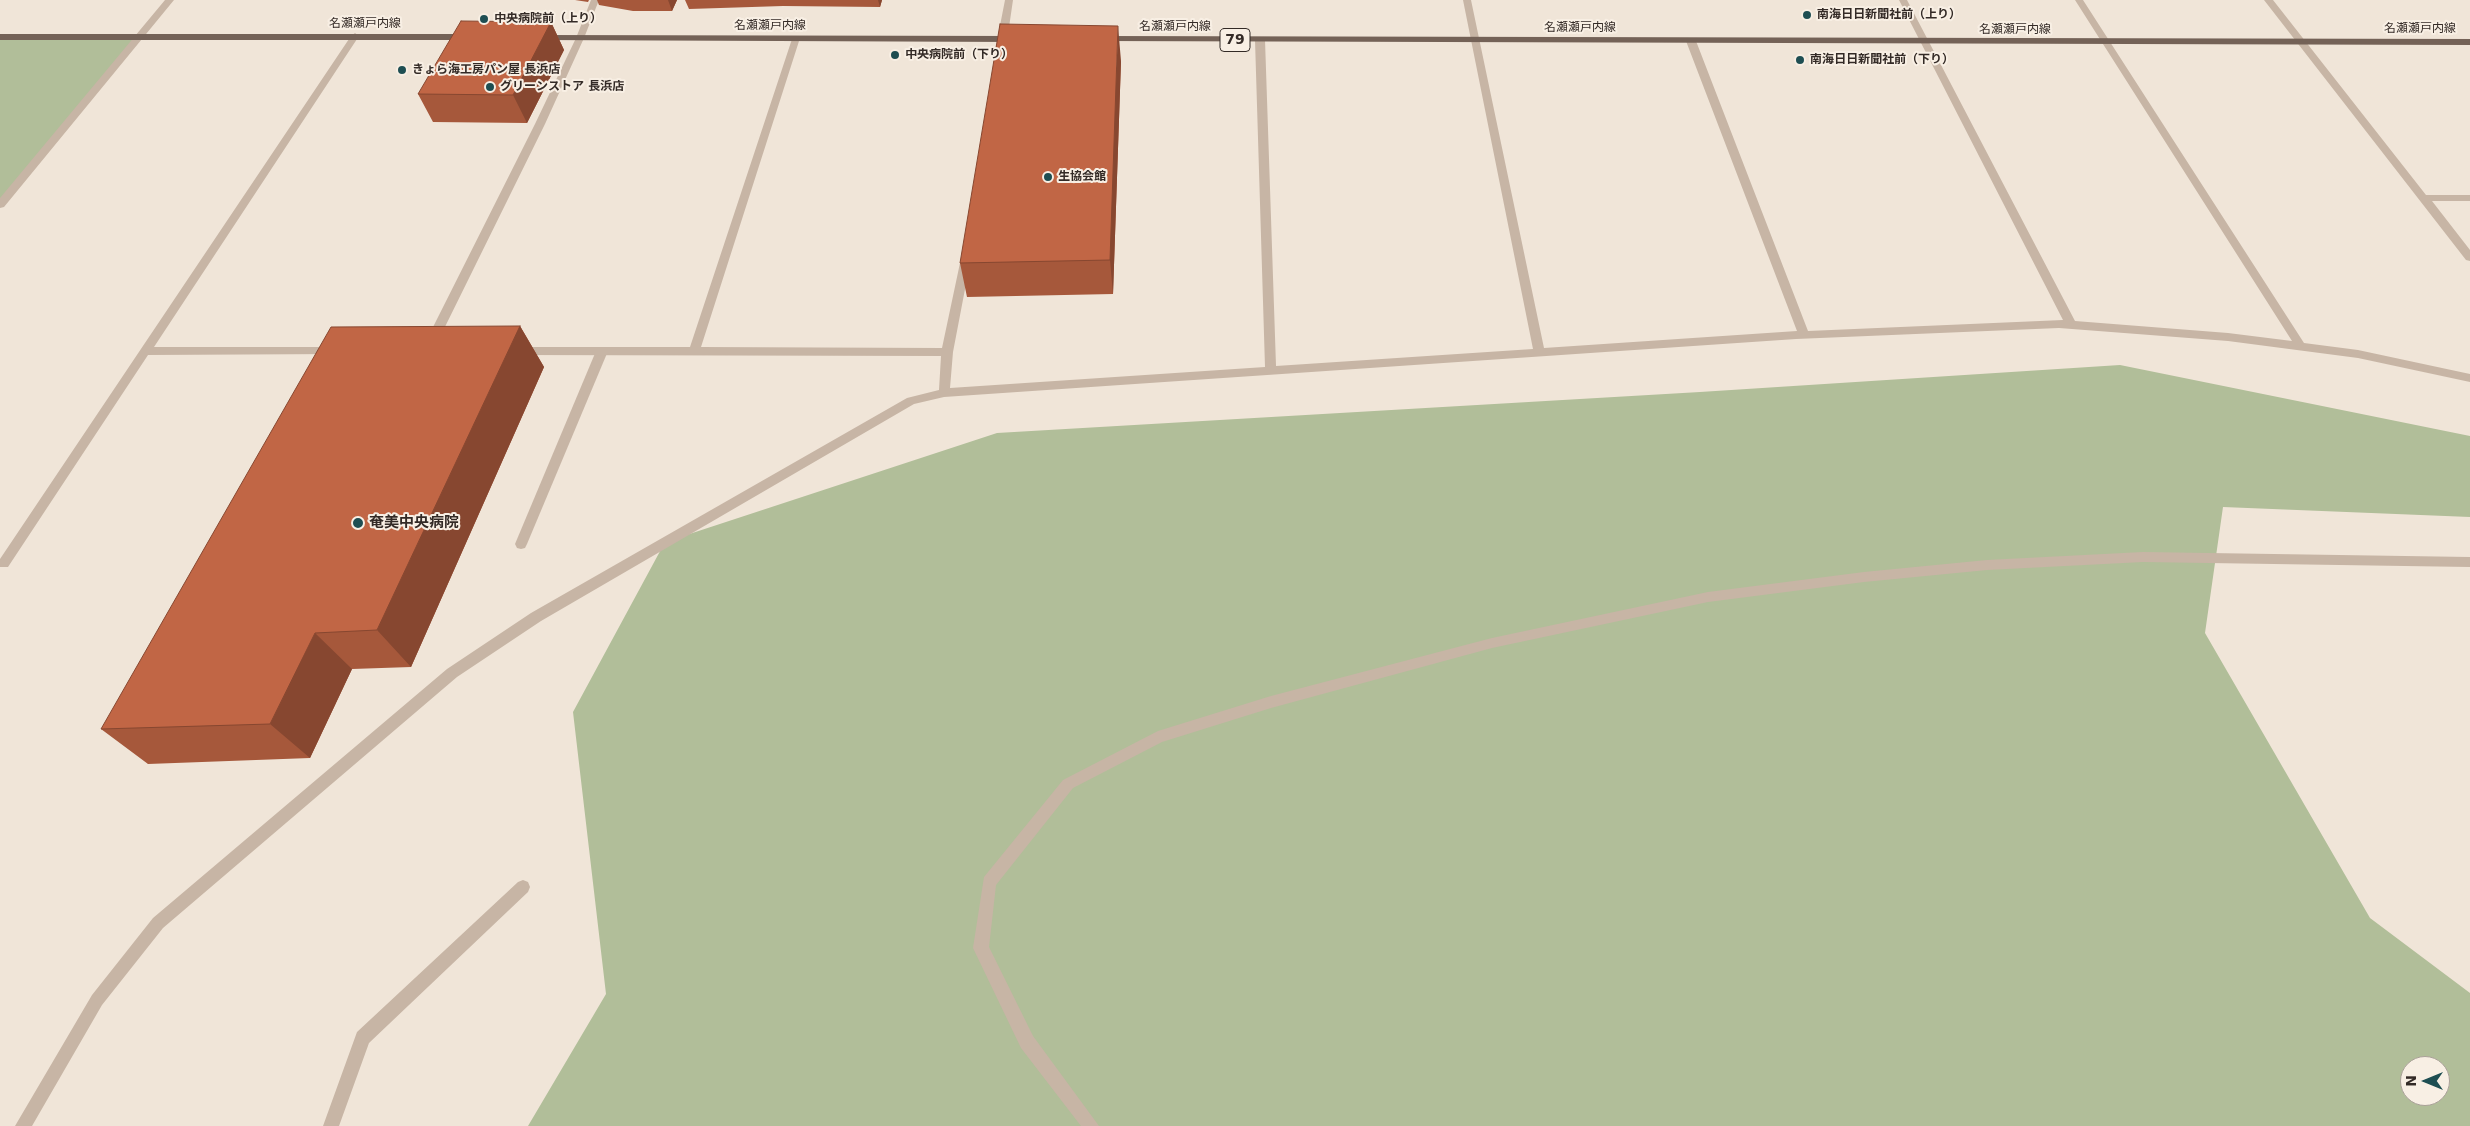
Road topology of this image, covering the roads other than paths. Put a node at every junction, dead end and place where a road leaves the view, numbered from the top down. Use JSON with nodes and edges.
{"nodes":[{"id":1,"x":170,"y":0,"type":"edge"},
{"id":2,"x":594,"y":0,"type":"edge"},
{"id":3,"x":1009,"y":0,"type":"edge"},
{"id":4,"x":1468,"y":0,"type":"edge"},
{"id":5,"x":1903,"y":0,"type":"edge"},
{"id":6,"x":2079,"y":0,"type":"edge"},
{"id":7,"x":2268,"y":0,"type":"edge"},
{"id":8,"x":355,"y":36,"type":"junction"},
{"id":9,"x":0,"y":37,"type":"edge"},
{"id":10,"x":139,"y":38,"type":"junction"},
{"id":11,"x":478,"y":38,"type":"edge"},
{"id":12,"x":534,"y":38,"type":"edge"},
{"id":13,"x":580,"y":38,"type":"junction"},
{"id":14,"x":796,"y":38,"type":"junction"},
{"id":15,"x":1022,"y":39,"type":"edge"},
{"id":16,"x":1092,"y":39,"type":"edge"},
{"id":17,"x":1260,"y":40,"type":"junction"},
{"id":18,"x":1475,"y":40,"type":"junction"},
{"id":19,"x":1691,"y":41,"type":"junction"},
{"id":20,"x":2300,"y":41,"type":"junction"},
{"id":21,"x":1926,"y":42,"type":"junction"},
{"id":22,"x":2470,"y":42,"type":"edge"},
{"id":23,"x":2106,"y":43,"type":"junction"},
{"id":24,"x":1002,"y":44,"type":"junction"},
{"id":25,"x":2424,"y":198,"type":"junction"},
{"id":26,"x":2470,"y":198,"type":"edge"},
{"id":27,"x":0,"y":205,"type":"edge"},
{"id":28,"x":968,"y":249,"type":"edge"},
{"id":29,"x":2470,"y":257,"type":"edge"},
{"id":30,"x":2071,"y":325,"type":"junction"},
{"id":31,"x":1804,"y":334,"type":"junction"},
{"id":32,"x":2301,"y":347,"type":"junction"},
{"id":33,"x":146,"y":350,"type":"junction"},
{"id":34,"x":350,"y":351,"type":"edge"},
{"id":35,"x":437,"y":351,"type":"edge"},
{"id":36,"x":505,"y":351,"type":"edge"},
{"id":37,"x":602,"y":351,"type":"junction"},
{"id":38,"x":694,"y":351,"type":"junction"},
{"id":39,"x":947,"y":352,"type":"junction"},
{"id":40,"x":1539,"y":352,"type":"junction"},
{"id":41,"x":1271,"y":371,"type":"junction"},
{"id":42,"x":2470,"y":378,"type":"edge"},
{"id":43,"x":944,"y":393,"type":"junction"},
{"id":44,"x":521,"y":544,"type":"dead end"},
{"id":45,"x":2470,"y":562,"type":"edge"},
{"id":46,"x":1,"y":565,"type":"edge"},
{"id":47,"x":523,"y":887,"type":"dead end"},
{"id":48,"x":23,"y":1126,"type":"edge"},
{"id":49,"x":331,"y":1126,"type":"edge"},
{"id":50,"x":1091,"y":1126,"type":"edge"}],
"edges":[{"from":1,"to":10,"type":"street"},
{"from":2,"to":13,"type":"street"},
{"from":3,"to":24,"type":"street"},
{"from":4,"to":18,"type":"street"},
{"from":5,"to":21,"type":"street"},
{"from":6,"to":23,"type":"street"},
{"from":7,"to":20,"type":"street"},
{"from":8,"to":10,"type":"main road","name":"名瀬瀬戸内線"},
{"from":8,"to":11,"type":"main road","name":"名瀬瀬戸内線"},
{"from":8,"to":33,"type":"street"},
{"from":9,"to":10,"type":"main road","name":"名瀬瀬戸内線"},
{"from":10,"to":27,"type":"street"},
{"from":12,"to":13,"type":"main road","name":"名瀬瀬戸内線"},
{"from":13,"to":14,"type":"main road","name":"名瀬瀬戸内線"},
{"from":13,"to":35,"type":"street"},
{"from":14,"to":24,"type":"main road","name":"名瀬瀬戸内線"},
{"from":14,"to":38,"type":"street"},
{"from":15,"to":24,"type":"main road","name":"名瀬瀬戸内線"},
{"from":16,"to":17,"type":"main road","name":"名瀬瀬戸内線","number":"79"},
{"from":17,"to":18,"type":"main road","name":"名瀬瀬戸内線","number":"79"},
{"from":17,"to":41,"type":"street"},
{"from":18,"to":19,"type":"main road","name":"名瀬瀬戸内線","number":"79"},
{"from":18,"to":40,"type":"street"},
{"from":19,"to":21,"type":"main road","name":"名瀬瀬戸内線","number":"79"},
{"from":19,"to":31,"type":"street"},
{"from":20,"to":22,"type":"main road","name":"名瀬瀬戸内線","number":"79"},
{"from":20,"to":23,"type":"main road","name":"名瀬瀬戸内線","number":"79"},
{"from":20,"to":25,"type":"street"},
{"from":21,"to":23,"type":"main road","name":"名瀬瀬戸内線","number":"79"},
{"from":21,"to":30,"type":"street"},
{"from":23,"to":32,"type":"street"},
{"from":25,"to":26,"type":"street"},
{"from":25,"to":29,"type":"street"},
{"from":28,"to":39,"type":"street"},
{"from":30,"to":31,"type":"street"},
{"from":30,"to":32,"type":"street"},
{"from":31,"to":40,"type":"street"},
{"from":32,"to":42,"type":"street"},
{"from":33,"to":34,"type":"street"},
{"from":33,"to":46,"type":"street"},
{"from":36,"to":37,"type":"street"},
{"from":37,"to":38,"type":"street"},
{"from":37,"to":44,"type":"street"},
{"from":38,"to":39,"type":"street"},
{"from":39,"to":43,"type":"street"},
{"from":40,"to":41,"type":"street"},
{"from":41,"to":43,"type":"street"},
{"from":43,"to":48,"type":"street"},
{"from":45,"to":50,"type":"street"},
{"from":47,"to":49,"type":"street"}]}
